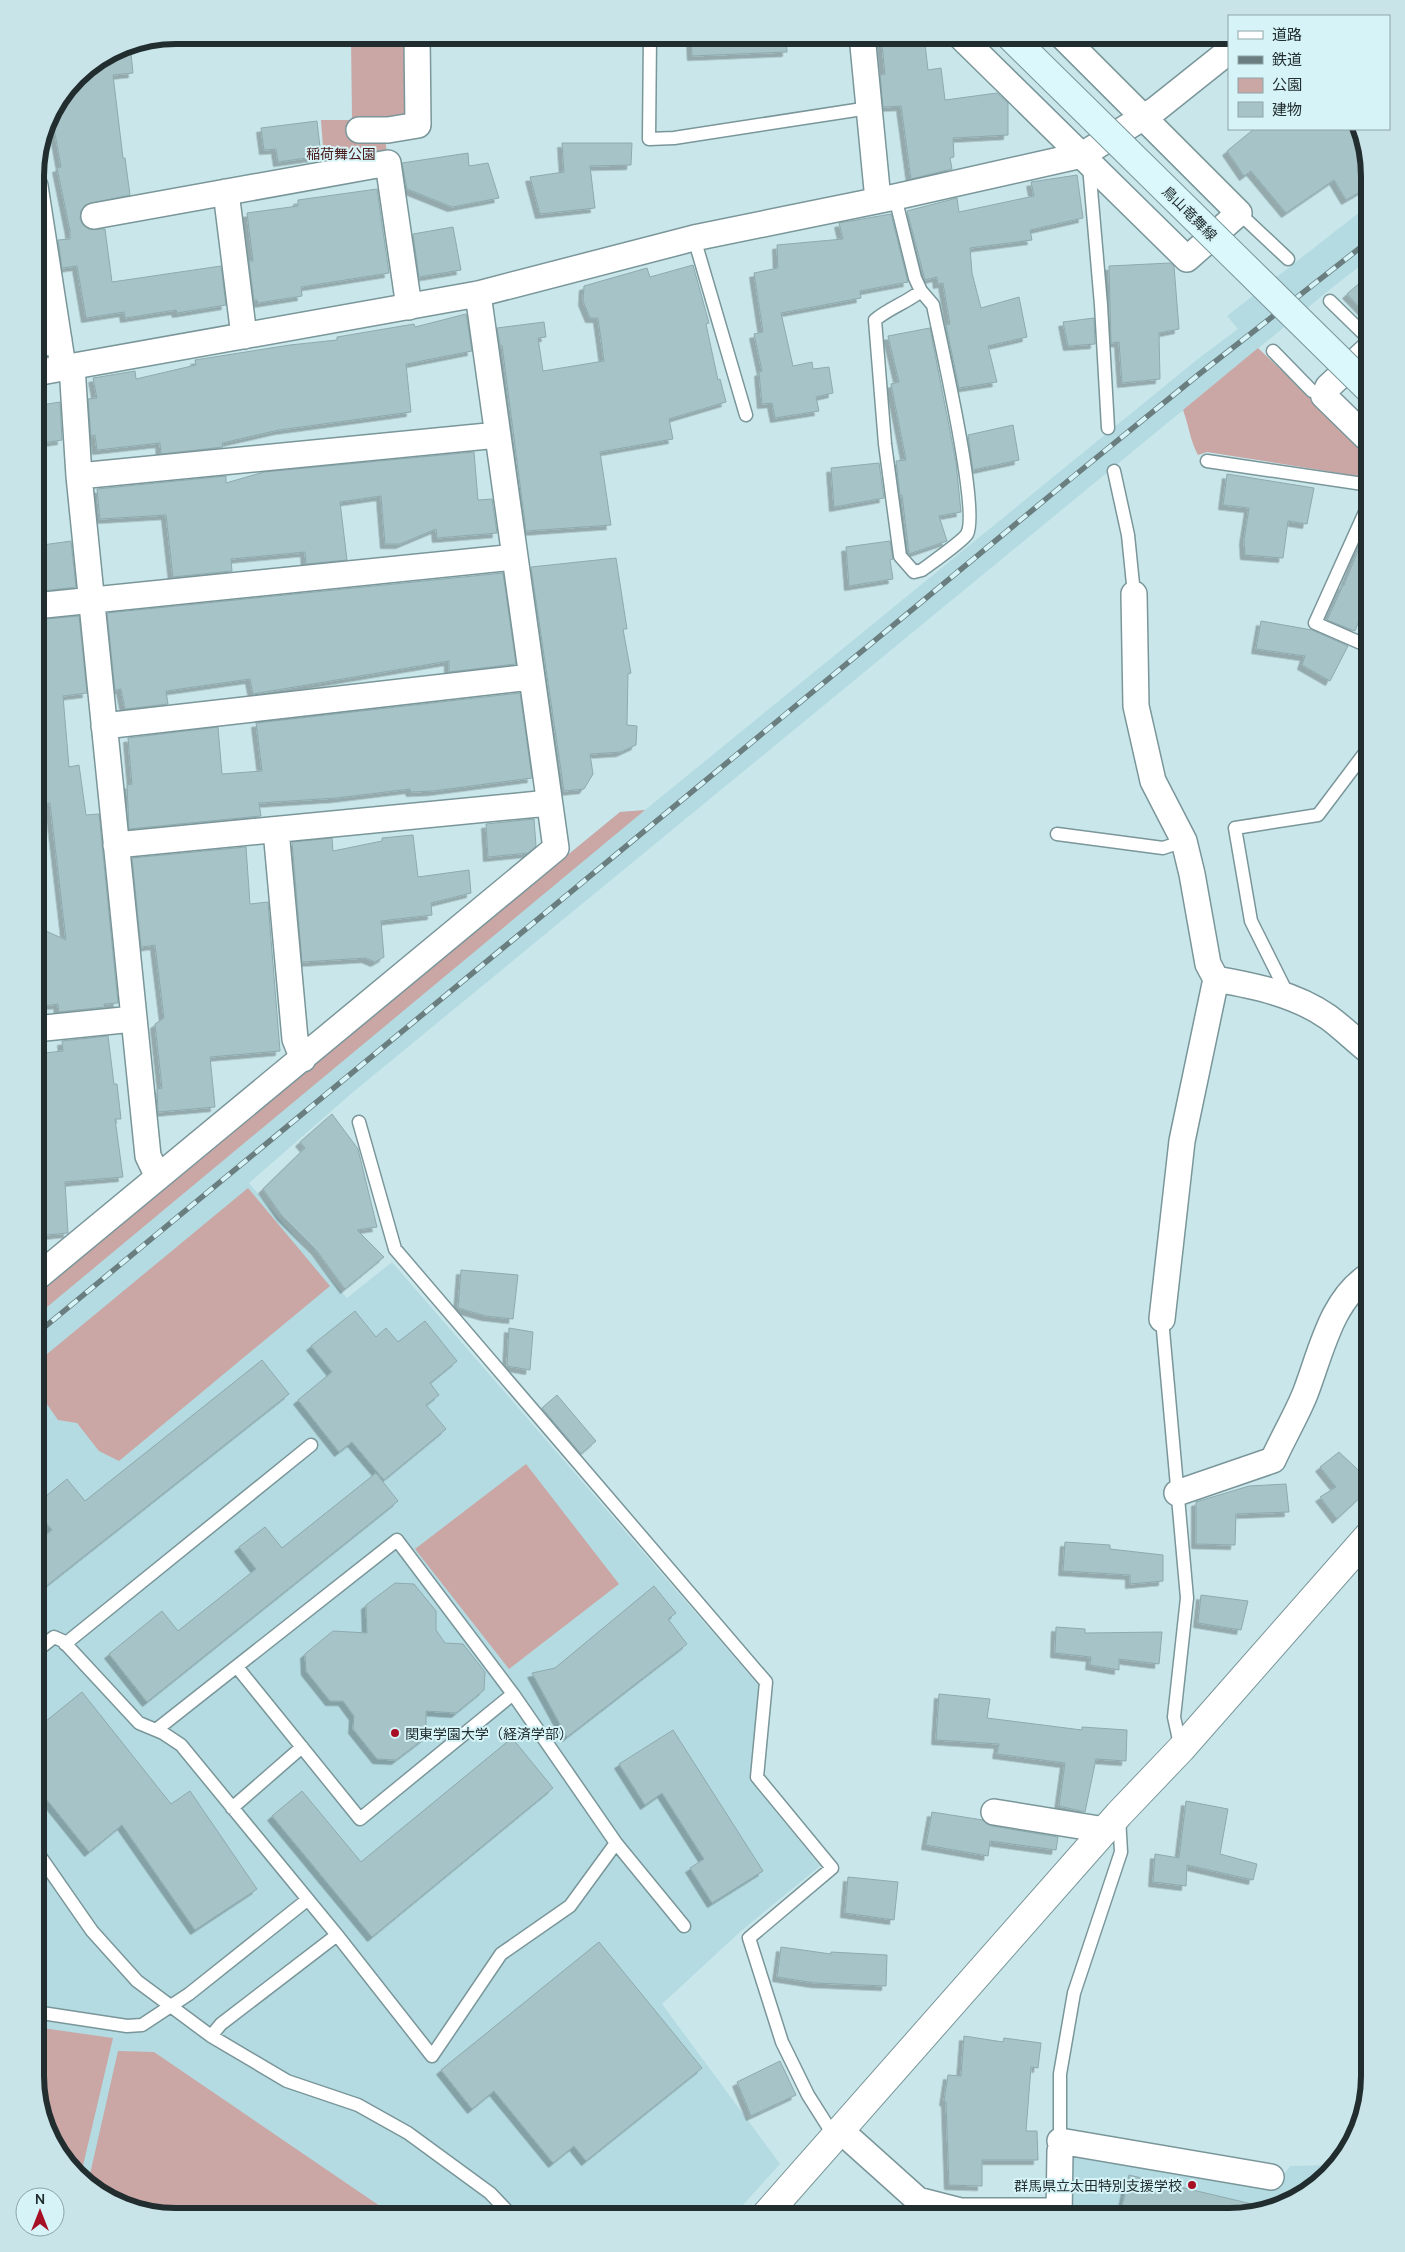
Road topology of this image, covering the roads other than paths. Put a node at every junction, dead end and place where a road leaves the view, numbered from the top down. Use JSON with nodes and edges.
{"nodes":[{"id":1,"x":418,"y":44,"type":"edge"},
{"id":2,"x":650,"y":44,"type":"edge"},
{"id":3,"x":863,"y":44,"type":"edge"},
{"id":4,"x":968,"y":44,"type":"edge"},
{"id":5,"x":1018,"y":44,"type":"edge"},
{"id":6,"x":1070,"y":44,"type":"edge"},
{"id":7,"x":1228,"y":52,"type":"edge"},
{"id":8,"x":869,"y":108,"type":"junction"},
{"id":9,"x":1143,"y":117,"type":"junction"},
{"id":10,"x":359,"y":130,"type":"dead end"},
{"id":11,"x":388,"y":130,"type":"junction"},
{"id":12,"x":1085,"y":159,"type":"junction"},
{"id":13,"x":388,"y":163,"type":"junction"},
{"id":14,"x":226,"y":192,"type":"junction"},
{"id":15,"x":887,"y":198,"type":"junction"},
{"id":16,"x":1239,"y":213,"type":"junction"},
{"id":17,"x":94,"y":216,"type":"dead end"},
{"id":18,"x":694,"y":238,"type":"junction"},
{"id":19,"x":1288,"y":259,"type":"dead end"},
{"id":20,"x":921,"y":291,"type":"junction"},
{"id":21,"x":478,"y":294,"type":"junction"},
{"id":22,"x":1330,"y":301,"type":"dead end"},
{"id":23,"x":44,"y":303,"type":"edge"},
{"id":24,"x":409,"y":307,"type":"junction"},
{"id":25,"x":1361,"y":331,"type":"edge"},
{"id":26,"x":244,"y":336,"type":"junction"},
{"id":27,"x":47,"y":342,"type":"edge"},
{"id":28,"x":1273,"y":351,"type":"dead end"},
{"id":29,"x":1361,"y":356,"type":"edge"},
{"id":30,"x":67,"y":367,"type":"junction"},
{"id":31,"x":44,"y":371,"type":"edge"},
{"id":32,"x":1361,"y":381,"type":"edge"},
{"id":33,"x":1324,"y":396,"type":"junction"},
{"id":34,"x":746,"y":415,"type":"dead end"},
{"id":35,"x":1108,"y":428,"type":"dead end"},
{"id":36,"x":1361,"y":432,"type":"edge"},
{"id":37,"x":498,"y":435,"type":"junction"},
{"id":38,"x":1207,"y":461,"type":"dead end"},
{"id":39,"x":1114,"y":471,"type":"dead end"},
{"id":40,"x":79,"y":476,"type":"junction"},
{"id":41,"x":1361,"y":484,"type":"edge"},
{"id":42,"x":1361,"y":520,"type":"edge"},
{"id":43,"x":515,"y":557,"type":"junction"},
{"id":44,"x":1134,"y":594,"type":"joint"},
{"id":45,"x":92,"y":601,"type":"junction"},
{"id":46,"x":44,"y":605,"type":"edge"},
{"id":47,"x":1361,"y":642,"type":"edge"},
{"id":48,"x":531,"y":677,"type":"junction"},
{"id":49,"x":104,"y":726,"type":"junction"},
{"id":50,"x":1361,"y":758,"type":"edge"},
{"id":51,"x":549,"y":802,"type":"junction"},
{"id":52,"x":276,"y":830,"type":"junction"},
{"id":53,"x":1057,"y":834,"type":"dead end"},
{"id":54,"x":1184,"y":841,"type":"junction"},
{"id":55,"x":116,"y":845,"type":"junction"},
{"id":56,"x":1216,"y":979,"type":"junction"},
{"id":57,"x":1289,"y":997,"type":"junction"},
{"id":58,"x":133,"y":1019,"type":"junction"},
{"id":59,"x":44,"y":1028,"type":"edge"},
{"id":60,"x":1361,"y":1044,"type":"edge"},
{"id":61,"x":303,"y":1058,"type":"junction"},
{"id":62,"x":359,"y":1122,"type":"dead end"},
{"id":63,"x":158,"y":1177,"type":"junction"},
{"id":64,"x":44,"y":1272,"type":"edge"},
{"id":65,"x":1361,"y":1280,"type":"edge"},
{"id":66,"x":1162,"y":1319,"type":"joint"},
{"id":67,"x":311,"y":1445,"type":"dead end"},
{"id":68,"x":1177,"y":1493,"type":"junction"},
{"id":69,"x":1361,"y":1544,"type":"edge"},
{"id":70,"x":66,"y":1644,"type":"junction"},
{"id":71,"x":44,"y":1645,"type":"edge"},
{"id":72,"x":236,"y":1667,"type":"junction"},
{"id":73,"x":513,"y":1694,"type":"junction"},
{"id":74,"x":156,"y":1730,"type":"junction"},
{"id":75,"x":302,"y":1747,"type":"junction"},
{"id":76,"x":1181,"y":1749,"type":"junction"},
{"id":77,"x":232,"y":1808,"type":"junction"},
{"id":78,"x":994,"y":1812,"type":"dead end"},
{"id":79,"x":1112,"y":1822,"type":"junction"},
{"id":80,"x":616,"y":1843,"type":"junction"},
{"id":81,"x":44,"y":1862,"type":"edge"},
{"id":82,"x":307,"y":1900,"type":"junction"},
{"id":83,"x":684,"y":1926,"type":"dead end"},
{"id":84,"x":337,"y":1935,"type":"junction"},
{"id":85,"x":171,"y":2005,"type":"junction"},
{"id":86,"x":44,"y":2013,"type":"edge"},
{"id":87,"x":211,"y":2036,"type":"junction"},
{"id":88,"x":837,"y":2133,"type":"junction"},
{"id":89,"x":1060,"y":2146,"type":"junction"},
{"id":90,"x":1271,"y":2177,"type":"dead end"},
{"id":91,"x":504,"y":2208,"type":"edge"},
{"id":92,"x":772,"y":2208,"type":"edge"},
{"id":93,"x":949,"y":2208,"type":"edge"},
{"id":94,"x":1059,"y":2208,"type":"edge"}],
"edges":[{"from":1,"to":11,"type":"street"},
{"from":2,"to":8,"type":"lane"},
{"from":3,"to":8,"type":"street"},
{"from":4,"to":12,"type":"street"},
{"from":5,"to":32,"type":"main road","name":"鳥山竜舞線","bridge":true},
{"from":6,"to":9,"type":"street"},
{"from":7,"to":9,"type":"street"},
{"from":8,"to":15,"type":"street"},
{"from":9,"to":12,"type":"street"},
{"from":9,"to":16,"type":"street"},
{"from":10,"to":11,"type":"street"},
{"from":11,"to":13,"type":"street"},
{"from":12,"to":15,"type":"street"},
{"from":12,"to":16,"type":"street"},
{"from":12,"to":35,"type":"lane"},
{"from":13,"to":14,"type":"street"},
{"from":13,"to":24,"type":"street"},
{"from":14,"to":17,"type":"street"},
{"from":14,"to":26,"type":"street"},
{"from":15,"to":18,"type":"street"},
{"from":15,"to":20,"type":"lane"},
{"from":16,"to":19,"type":"lane"},
{"from":18,"to":21,"type":"street"},
{"from":18,"to":34,"type":"lane"},
{"from":20,"to":20,"type":"lane"},
{"from":21,"to":24,"type":"street"},
{"from":21,"to":37,"type":"street"},
{"from":22,"to":25,"type":"lane"},
{"from":23,"to":27,"type":"street"},
{"from":24,"to":26,"type":"street"},
{"from":26,"to":30,"type":"street"},
{"from":27,"to":30,"type":"street"},
{"from":28,"to":33,"type":"lane"},
{"from":29,"to":33,"type":"street"},
{"from":30,"to":31,"type":"street"},
{"from":30,"to":40,"type":"street"},
{"from":33,"to":36,"type":"street"},
{"from":37,"to":40,"type":"street"},
{"from":37,"to":43,"type":"street"},
{"from":38,"to":41,"type":"lane"},
{"from":39,"to":44,"type":"lane"},
{"from":40,"to":45,"type":"street"},
{"from":42,"to":47,"type":"lane"},
{"from":43,"to":45,"type":"street"},
{"from":43,"to":48,"type":"street"},
{"from":44,"to":54,"type":"street"},
{"from":45,"to":46,"type":"street"},
{"from":45,"to":49,"type":"street"},
{"from":48,"to":49,"type":"street"},
{"from":48,"to":51,"type":"street"},
{"from":49,"to":55,"type":"street"},
{"from":50,"to":57,"type":"lane"},
{"from":51,"to":52,"type":"street"},
{"from":51,"to":61,"type":"street"},
{"from":52,"to":55,"type":"street"},
{"from":52,"to":61,"type":"street"},
{"from":53,"to":54,"type":"lane"},
{"from":54,"to":56,"type":"street"},
{"from":55,"to":58,"type":"street"},
{"from":56,"to":57,"type":"street"},
{"from":56,"to":66,"type":"street"},
{"from":57,"to":60,"type":"street"},
{"from":58,"to":59,"type":"street"},
{"from":58,"to":63,"type":"street"},
{"from":61,"to":63,"type":"street"},
{"from":62,"to":88,"type":"lane"},
{"from":63,"to":64,"type":"street"},
{"from":65,"to":68,"type":"street"},
{"from":66,"to":68,"type":"lane"},
{"from":67,"to":70,"type":"lane"},
{"from":68,"to":76,"type":"lane"},
{"from":69,"to":76,"type":"street"},
{"from":70,"to":71,"type":"lane"},
{"from":70,"to":74,"type":"lane"},
{"from":72,"to":73,"type":"lane"},
{"from":72,"to":74,"type":"lane"},
{"from":72,"to":75,"type":"lane"},
{"from":73,"to":75,"type":"lane"},
{"from":73,"to":80,"type":"lane"},
{"from":74,"to":77,"type":"lane"},
{"from":75,"to":77,"type":"lane"},
{"from":76,"to":79,"type":"street"},
{"from":77,"to":82,"type":"lane"},
{"from":78,"to":79,"type":"street"},
{"from":79,"to":88,"type":"street"},
{"from":79,"to":89,"type":"lane"},
{"from":80,"to":83,"type":"lane"},
{"from":80,"to":84,"type":"lane"},
{"from":81,"to":85,"type":"lane"},
{"from":82,"to":84,"type":"lane"},
{"from":82,"to":85,"type":"lane"},
{"from":84,"to":87,"type":"lane"},
{"from":85,"to":86,"type":"lane"},
{"from":85,"to":87,"type":"lane"},
{"from":87,"to":91,"type":"lane"},
{"from":88,"to":92,"type":"street"},
{"from":88,"to":93,"type":"street"},
{"from":89,"to":90,"type":"street"},
{"from":89,"to":94,"type":"street"}]}
